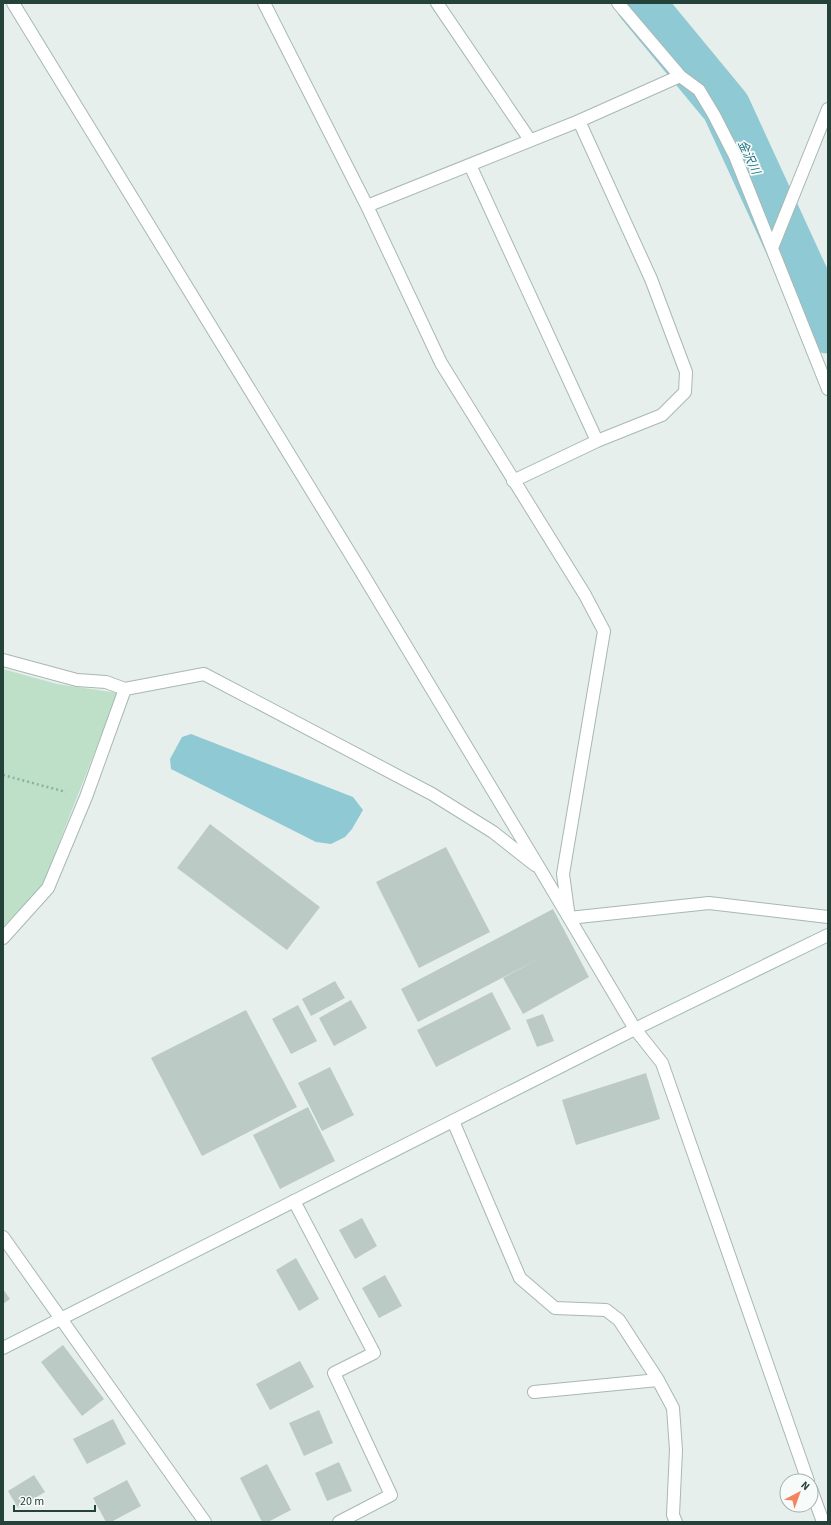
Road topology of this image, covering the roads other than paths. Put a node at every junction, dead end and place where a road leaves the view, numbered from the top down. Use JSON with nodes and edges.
{"nodes":[{"id":1,"x":12,"y":3,"type":"edge"},
{"id":2,"x":264,"y":3,"type":"edge"},
{"id":3,"x":438,"y":3,"type":"edge"},
{"id":4,"x":618,"y":3,"type":"edge"},
{"id":5,"x":680,"y":76,"type":"junction"},
{"id":6,"x":828,"y":109,"type":"edge"},
{"id":7,"x":579,"y":121,"type":"junction"},
{"id":8,"x":530,"y":140,"type":"junction"},
{"id":9,"x":470,"y":165,"type":"junction"},
{"id":10,"x":367,"y":206,"type":"junction"},
{"id":11,"x":772,"y":248,"type":"junction"},
{"id":12,"x":828,"y":389,"type":"edge"},
{"id":13,"x":597,"y":441,"type":"junction"},
{"id":14,"x":513,"y":481,"type":"junction"},
{"id":15,"x":3,"y":660,"type":"edge"},
{"id":16,"x":124,"y":689,"type":"junction"},
{"id":17,"x":540,"y":869,"type":"junction"},
{"id":18,"x":828,"y":917,"type":"edge"},
{"id":19,"x":569,"y":918,"type":"junction"},
{"id":20,"x":828,"y":935,"type":"edge"},
{"id":21,"x":3,"y":938,"type":"edge"},
{"id":22,"x":635,"y":1029,"type":"junction"},
{"id":23,"x":452,"y":1121,"type":"junction"},
{"id":24,"x":294,"y":1201,"type":"junction"},
{"id":25,"x":3,"y":1237,"type":"edge"},
{"id":26,"x":62,"y":1318,"type":"junction"},
{"id":27,"x":3,"y":1348,"type":"edge"},
{"id":28,"x":658,"y":1380,"type":"junction"},
{"id":29,"x":534,"y":1392,"type":"dead end"},
{"id":30,"x":805,"y":1473,"type":"edge"},
{"id":31,"x":819,"y":1511,"type":"edge"},
{"id":32,"x":205,"y":1522,"type":"edge"},
{"id":33,"x":339,"y":1522,"type":"edge"},
{"id":34,"x":676,"y":1522,"type":"edge"},
{"id":35,"x":823,"y":1522,"type":"edge"}],
"edges":[{"from":1,"to":17,"type":"street"},
{"from":2,"to":10,"type":"street"},
{"from":3,"to":8,"type":"street"},
{"from":4,"to":5,"type":"street"},
{"from":5,"to":7,"type":"street"},
{"from":5,"to":11,"type":"street"},
{"from":6,"to":11,"type":"street"},
{"from":7,"to":8,"type":"street"},
{"from":7,"to":13,"type":"street"},
{"from":8,"to":9,"type":"street"},
{"from":9,"to":10,"type":"street"},
{"from":9,"to":13,"type":"street"},
{"from":10,"to":14,"type":"street"},
{"from":11,"to":12,"type":"street"},
{"from":13,"to":14,"type":"street"},
{"from":14,"to":19,"type":"street"},
{"from":15,"to":16,"type":"street"},
{"from":16,"to":17,"type":"street"},
{"from":16,"to":21,"type":"street"},
{"from":17,"to":19,"type":"street"},
{"from":18,"to":19,"type":"street"},
{"from":19,"to":22,"type":"street"},
{"from":20,"to":22,"type":"street"},
{"from":22,"to":23,"type":"street"},
{"from":22,"to":30,"type":"street"},
{"from":23,"to":24,"type":"street"},
{"from":23,"to":28,"type":"street"},
{"from":24,"to":26,"type":"street"},
{"from":24,"to":33,"type":"street"},
{"from":25,"to":26,"type":"street"},
{"from":26,"to":27,"type":"street"},
{"from":26,"to":32,"type":"street"},
{"from":28,"to":29,"type":"street"},
{"from":28,"to":34,"type":"street"},
{"from":31,"to":35,"type":"street"}]}
